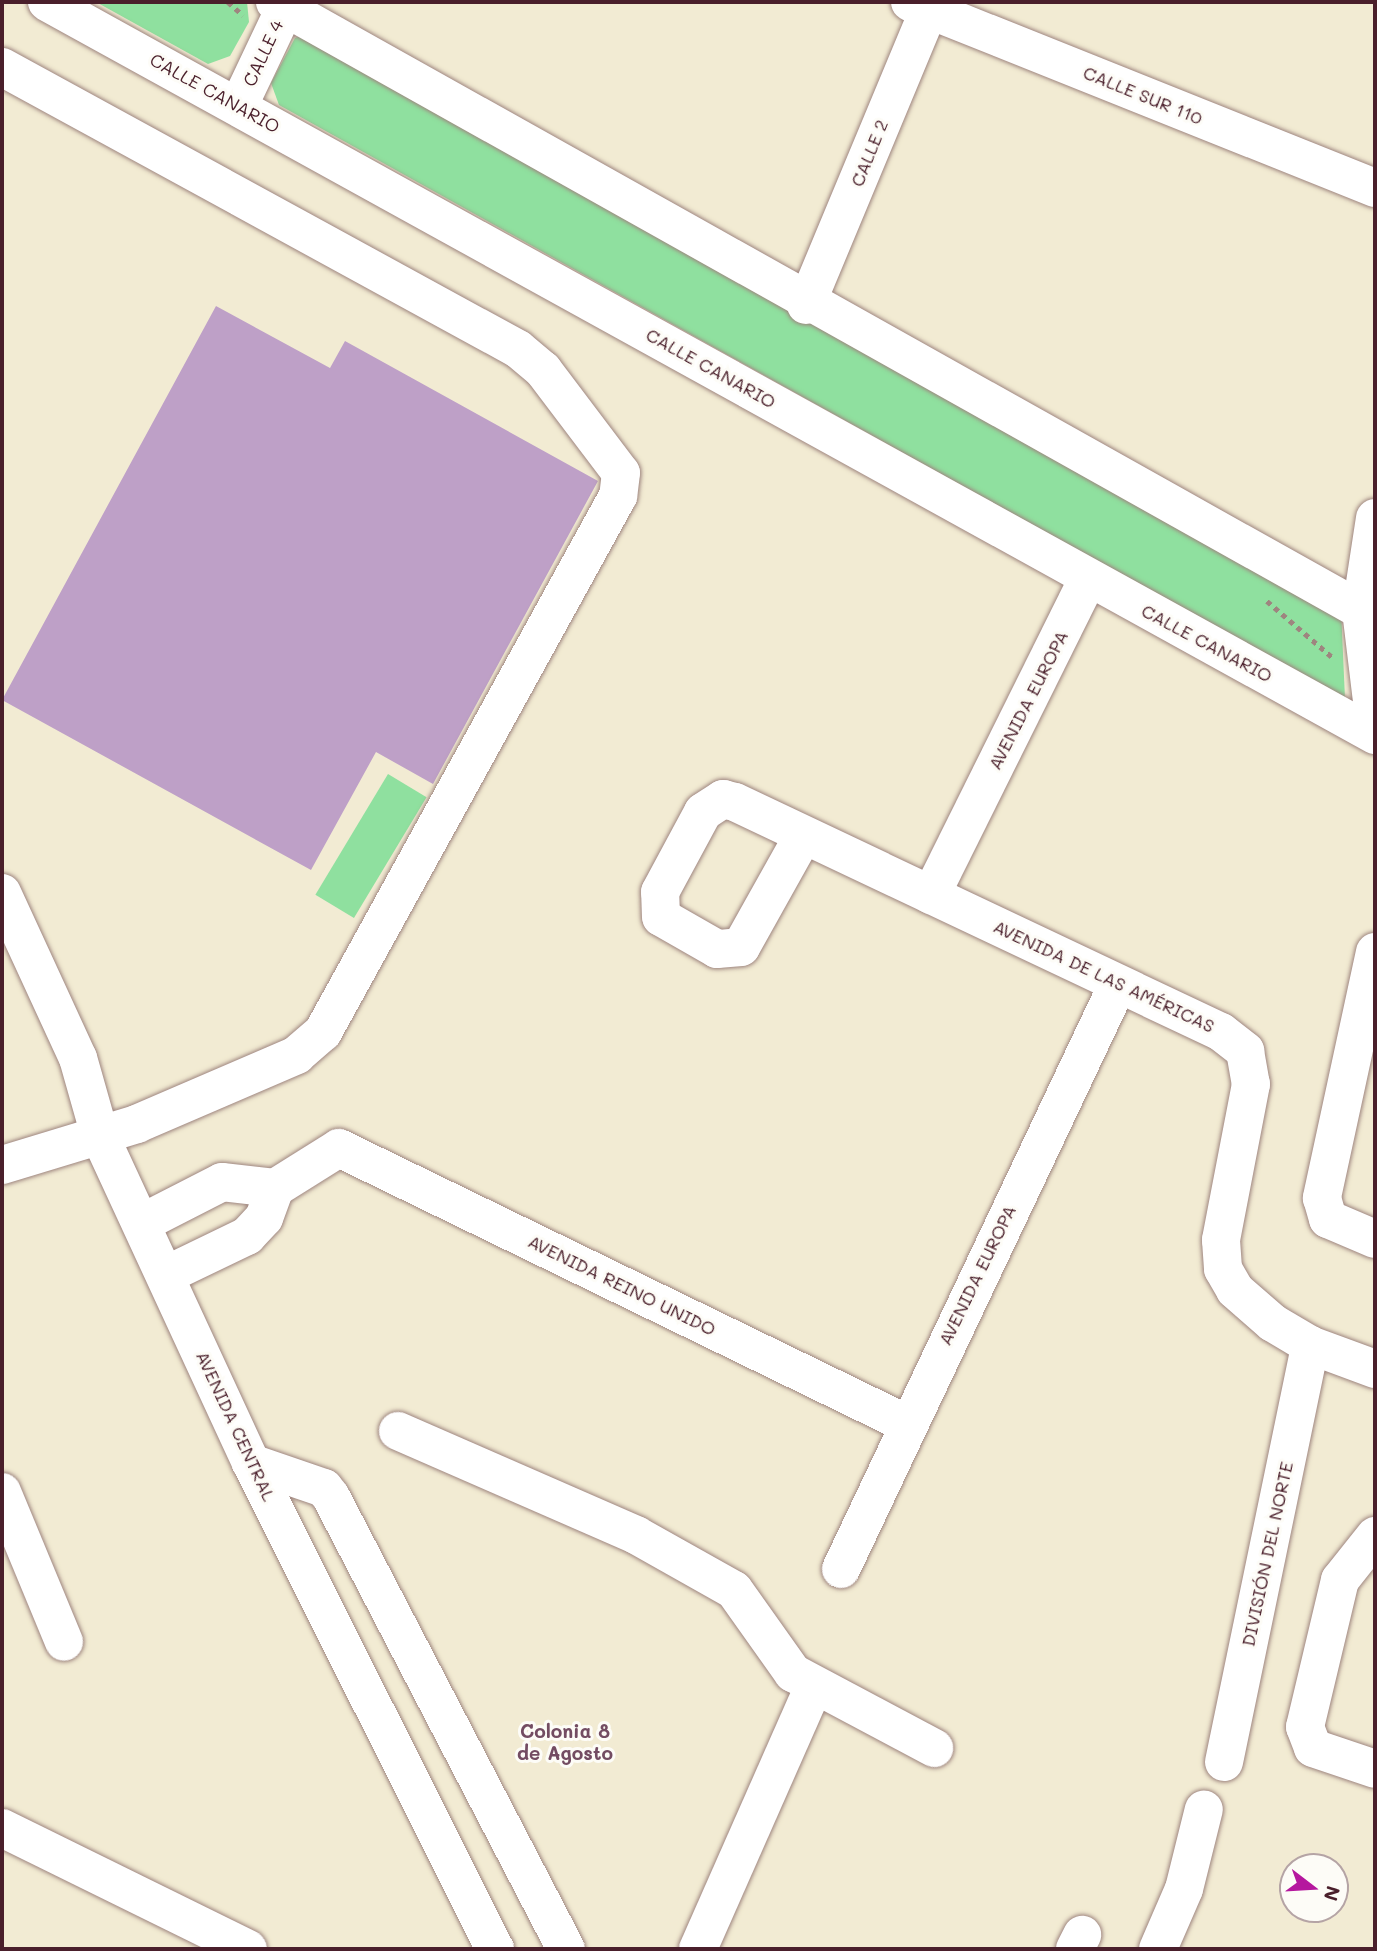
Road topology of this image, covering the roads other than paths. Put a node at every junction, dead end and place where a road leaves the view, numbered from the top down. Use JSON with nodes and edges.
{"nodes":[{"id":1,"x":47,"y":2,"type":"edge"},
{"id":2,"x":283,"y":4,"type":"edge"},
{"id":3,"x":923,"y":4,"type":"edge"},
{"id":4,"x":2,"y":67,"type":"edge"},
{"id":5,"x":239,"y":105,"type":"junction"},
{"id":6,"x":1375,"y":188,"type":"edge"},
{"id":7,"x":806,"y":305,"type":"junction"},
{"id":8,"x":1375,"y":518,"type":"edge"},
{"id":9,"x":1088,"y":579,"type":"junction"},
{"id":10,"x":1368,"y":614,"type":"edge"},
{"id":11,"x":1375,"y":725,"type":"edge"},
{"id":12,"x":1375,"y":735,"type":"edge"},
{"id":13,"x":803,"y":836,"type":"dead end"},
{"id":14,"x":2,"y":893,"type":"edge"},
{"id":15,"x":931,"y":895,"type":"junction"},
{"id":16,"x":1375,"y":952,"type":"edge"},
{"id":17,"x":1118,"y":984,"type":"junction"},
{"id":18,"x":100,"y":1136,"type":"junction"},
{"id":19,"x":2,"y":1165,"type":"edge"},
{"id":20,"x":275,"y":1188,"type":"junction"},
{"id":21,"x":142,"y":1223,"type":"junction"},
{"id":22,"x":1375,"y":1239,"type":"edge"},
{"id":23,"x":166,"y":1275,"type":"junction"},
{"id":24,"x":1310,"y":1345,"type":"junction"},
{"id":25,"x":1375,"y":1369,"type":"edge"},
{"id":26,"x":905,"y":1423,"type":"junction"},
{"id":27,"x":398,"y":1431,"type":"dead end"},
{"id":28,"x":251,"y":1463,"type":"junction"},
{"id":29,"x":2,"y":1492,"type":"edge"},
{"id":30,"x":1375,"y":1535,"type":"edge"},
{"id":31,"x":841,"y":1569,"type":"dead end"},
{"id":32,"x":64,"y":1642,"type":"dead end"},
{"id":33,"x":813,"y":1688,"type":"junction"},
{"id":34,"x":934,"y":1748,"type":"dead end"},
{"id":35,"x":1224,"y":1762,"type":"dead end"},
{"id":36,"x":1375,"y":1769,"type":"edge"},
{"id":37,"x":1204,"y":1809,"type":"dead end"},
{"id":38,"x":2,"y":1828,"type":"edge"},
{"id":39,"x":248,"y":1949,"type":"edge"},
{"id":40,"x":495,"y":1949,"type":"edge"},
{"id":41,"x":566,"y":1949,"type":"edge"},
{"id":42,"x":698,"y":1949,"type":"edge"},
{"id":43,"x":1158,"y":1949,"type":"edge"}],
"edges":[{"from":1,"to":5,"type":"street","name":"CALLE CANARIO"},
{"from":2,"to":5,"type":"street","name":"CALLE 4"},
{"from":2,"to":7,"type":"street"},
{"from":3,"to":6,"type":"street","name":"CALLE SUR 110"},
{"from":3,"to":7,"type":"street","name":"CALLE 2"},
{"from":4,"to":18,"type":"street"},
{"from":5,"to":9,"type":"street","name":"CALLE CANARIO"},
{"from":7,"to":10,"type":"street"},
{"from":8,"to":10,"type":"street"},
{"from":9,"to":12,"type":"street","name":"CALLE CANARIO"},
{"from":9,"to":15,"type":"street","name":"AVENIDA EUROPA"},
{"from":10,"to":11,"type":"street"},
{"from":13,"to":15,"type":"street","name":"AVENIDA DE LAS AMÉRICAS"},
{"from":14,"to":18,"type":"street","name":"AVENIDA CENTRAL"},
{"from":15,"to":17,"type":"street","name":"AVENIDA DE LAS AMÉRICAS"},
{"from":16,"to":22,"type":"street"},
{"from":17,"to":24,"type":"street","name":"AVENIDA DE LAS AMÉRICAS"},
{"from":17,"to":26,"type":"street","name":"AVENIDA EUROPA"},
{"from":18,"to":19,"type":"street"},
{"from":18,"to":21,"type":"street","name":"AVENIDA CENTRAL"},
{"from":20,"to":21,"type":"street"},
{"from":20,"to":23,"type":"street"},
{"from":20,"to":26,"type":"street","name":"AVENIDA REINO UNIDO"},
{"from":21,"to":23,"type":"street","name":"AVENIDA CENTRAL"},
{"from":23,"to":28,"type":"street","name":"AVENIDA CENTRAL"},
{"from":24,"to":25,"type":"street","name":"AVENIDA DE LAS AMÉRICAS"},
{"from":24,"to":35,"type":"street","name":"DIVISIÓN DEL NORTE"},
{"from":26,"to":31,"type":"street","name":"AVENIDA EUROPA"},
{"from":27,"to":33,"type":"street"},
{"from":28,"to":40,"type":"street","name":"AVENIDA CENTRAL"},
{"from":28,"to":41,"type":"street"},
{"from":29,"to":32,"type":"street"},
{"from":30,"to":36,"type":"street"},
{"from":33,"to":34,"type":"street"},
{"from":33,"to":42,"type":"street"},
{"from":37,"to":43,"type":"street"},
{"from":38,"to":39,"type":"street"}]}
